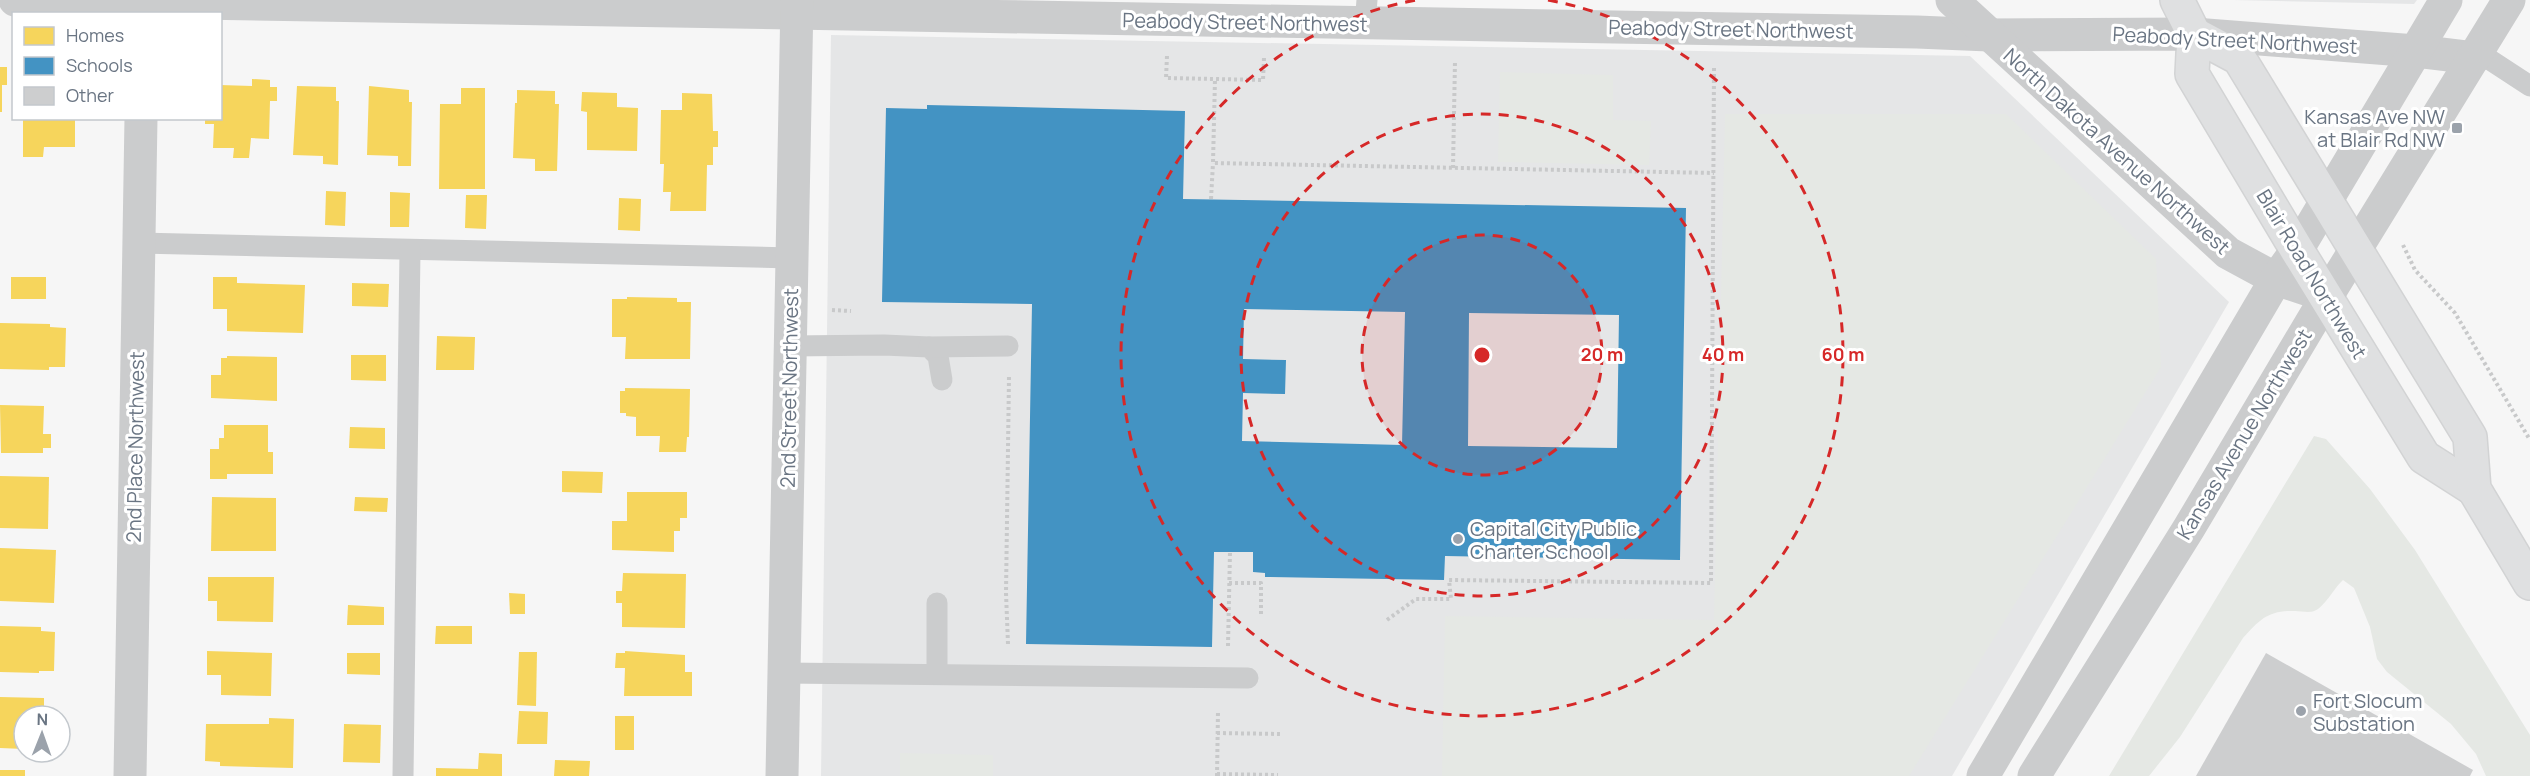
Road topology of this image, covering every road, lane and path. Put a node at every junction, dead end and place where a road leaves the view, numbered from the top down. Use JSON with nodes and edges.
{"nodes":[{"id":1,"x":15,"y":0,"type":"edge"},
{"id":2,"x":1952,"y":0,"type":"edge"},
{"id":3,"x":2177,"y":0,"type":"edge"},
{"id":4,"x":2446,"y":0,"type":"edge"},
{"id":5,"x":2509,"y":0,"type":"edge"},
{"id":6,"x":796,"y":7,"type":"edge"},
{"id":7,"x":143,"y":8,"type":"edge"},
{"id":8,"x":1366,"y":12,"type":"edge"},
{"id":9,"x":2194,"y":34,"type":"junction"},
{"id":10,"x":1989,"y":35,"type":"junction"},
{"id":11,"x":2416,"y":51,"type":"junction"},
{"id":12,"x":2476,"y":55,"type":"junction"},
{"id":13,"x":1167,"y":56,"type":"dead end"},
{"id":14,"x":1264,"y":57,"type":"dead end"},
{"id":15,"x":1455,"y":60,"type":"dead end"},
{"id":16,"x":1714,"y":66,"type":"dead end"},
{"id":17,"x":1215,"y":79,"type":"junction"},
{"id":18,"x":2530,"y":86,"type":"edge"},
{"id":19,"x":141,"y":120,"type":"edge"},
{"id":20,"x":1213,"y":163,"type":"junction"},
{"id":21,"x":1453,"y":168,"type":"junction"},
{"id":22,"x":1713,"y":173,"type":"junction"},
{"id":23,"x":1211,"y":199,"type":"dead end"},
{"id":24,"x":2327,"y":201,"type":"junction"},
{"id":25,"x":2402,"y":242,"type":"dead end"},
{"id":26,"x":138,"y":243,"type":"junction"},
{"id":27,"x":410,"y":249,"type":"junction"},
{"id":28,"x":2356,"y":249,"type":"junction"},
{"id":29,"x":2297,"y":250,"type":"junction"},
{"id":30,"x":792,"y":258,"type":"junction"},
{"id":31,"x":2276,"y":279,"type":"junction"},
{"id":32,"x":2327,"y":296,"type":"junction"},
{"id":33,"x":790,"y":346,"type":"junction"},
{"id":34,"x":1008,"y":346,"type":"dead end"},
{"id":35,"x":929,"y":347,"type":"junction"},
{"id":36,"x":979,"y":347,"type":"junction"},
{"id":37,"x":942,"y":380,"type":"dead end"},
{"id":38,"x":2530,"y":440,"type":"edge"},
{"id":39,"x":2474,"y":489,"type":"junction"},
{"id":40,"x":1229,"y":583,"type":"dead end"},
{"id":41,"x":2530,"y":583,"type":"edge"},
{"id":42,"x":937,"y":603,"type":"dead end"},
{"id":43,"x":1261,"y":617,"type":"dead end"},
{"id":44,"x":1387,"y":620,"type":"dead end"},
{"id":45,"x":1008,"y":654,"type":"dead end"},
{"id":46,"x":784,"y":673,"type":"junction"},
{"id":47,"x":937,"y":674,"type":"junction"},
{"id":48,"x":1248,"y":678,"type":"dead end"},
{"id":49,"x":1218,"y":711,"type":"dead end"},
{"id":50,"x":1217,"y":734,"type":"junction"},
{"id":51,"x":1280,"y":734,"type":"dead end"},
{"id":52,"x":1217,"y":775,"type":"edge"},
{"id":53,"x":1278,"y":775,"type":"edge"},
{"id":54,"x":130,"y":776,"type":"edge"},
{"id":55,"x":403,"y":776,"type":"edge"},
{"id":56,"x":782,"y":776,"type":"edge"},
{"id":57,"x":1983,"y":776,"type":"edge"},
{"id":58,"x":2034,"y":776,"type":"edge"}],
"edges":[{"from":1,"to":7,"type":"street","name":"Peabody Street Northwest"},
{"from":2,"to":10,"type":"street","name":"North Dakota Avenue Northwest"},
{"from":3,"to":9,"type":"main road","name":"Blair Road Northwest"},
{"from":4,"to":11,"type":"street"},
{"from":5,"to":12,"type":"street","name":"Kansas Avenue Northwest"},
{"from":6,"to":7,"type":"street","name":"Peabody Street Northwest"},
{"from":6,"to":8,"type":"street","name":"Peabody Street Northwest"},
{"from":6,"to":30,"type":"street","name":"2nd Street Northwest"},
{"from":8,"to":10,"type":"street","name":"Peabody Street Northwest"},
{"from":9,"to":10,"type":"street","name":"Peabody Street Northwest"},
{"from":9,"to":11,"type":"street","name":"Peabody Street Northwest"},
{"from":9,"to":24,"type":"main road","name":"Blair Road Northwest"},
{"from":9,"to":29,"type":"main road","name":"Blair Road Northwest"},
{"from":10,"to":31,"type":"street","name":"North Dakota Avenue Northwest"},
{"from":11,"to":12,"type":"street","name":"Peabody Street Northwest"},
{"from":11,"to":24,"type":"street"},
{"from":12,"to":18,"type":"lane"},
{"from":12,"to":28,"type":"street","name":"Kansas Avenue Northwest"},
{"from":13,"to":17,"type":"path"},
{"from":14,"to":17,"type":"path"},
{"from":15,"to":21,"type":"path"},
{"from":16,"to":22,"type":"path"},
{"from":17,"to":20,"type":"path"},
{"from":19,"to":26,"type":"street","name":"2nd Place Northwest"},
{"from":20,"to":21,"type":"path"},
{"from":20,"to":23,"type":"path"},
{"from":21,"to":22,"type":"path"},
{"from":22,"to":44,"type":"path"},
{"from":24,"to":28,"type":"main road","name":"Blair Road Northwest"},
{"from":24,"to":29,"type":"street"},
{"from":25,"to":38,"type":"path"},
{"from":26,"to":27,"type":"lane"},
{"from":26,"to":54,"type":"street","name":"2nd Place Northwest"},
{"from":27,"to":30,"type":"lane"},
{"from":27,"to":55,"type":"lane"},
{"from":28,"to":32,"type":"street","name":"Kansas Avenue Northwest"},
{"from":28,"to":39,"type":"main road","name":"Blair Road Northwest"},
{"from":29,"to":31,"type":"street"},
{"from":29,"to":32,"type":"main road","name":"Blair Road Northwest"},
{"from":30,"to":33,"type":"street","name":"2nd Street Northwest"},
{"from":31,"to":32,"type":"street","name":"North Dakota Avenue Northwest"},
{"from":31,"to":57,"type":"street"},
{"from":32,"to":39,"type":"main road","name":"Blair Road Northwest"},
{"from":32,"to":58,"type":"street","name":"Kansas Avenue Northwest"},
{"from":33,"to":35,"type":"lane"},
{"from":33,"to":46,"type":"street","name":"2nd Street Northwest"},
{"from":34,"to":36,"type":"lane"},
{"from":35,"to":36,"type":"lane"},
{"from":35,"to":37,"type":"lane"},
{"from":36,"to":45,"type":"path"},
{"from":39,"to":41,"type":"main road","name":"Blair Road Northwest"},
{"from":40,"to":43,"type":"path"},
{"from":42,"to":47,"type":"lane"},
{"from":46,"to":47,"type":"lane"},
{"from":46,"to":56,"type":"street","name":"2nd Street Northwest"},
{"from":47,"to":48,"type":"lane"},
{"from":49,"to":50,"type":"path"},
{"from":50,"to":51,"type":"path"},
{"from":50,"to":52,"type":"path"},
{"from":52,"to":53,"type":"path"}]}
